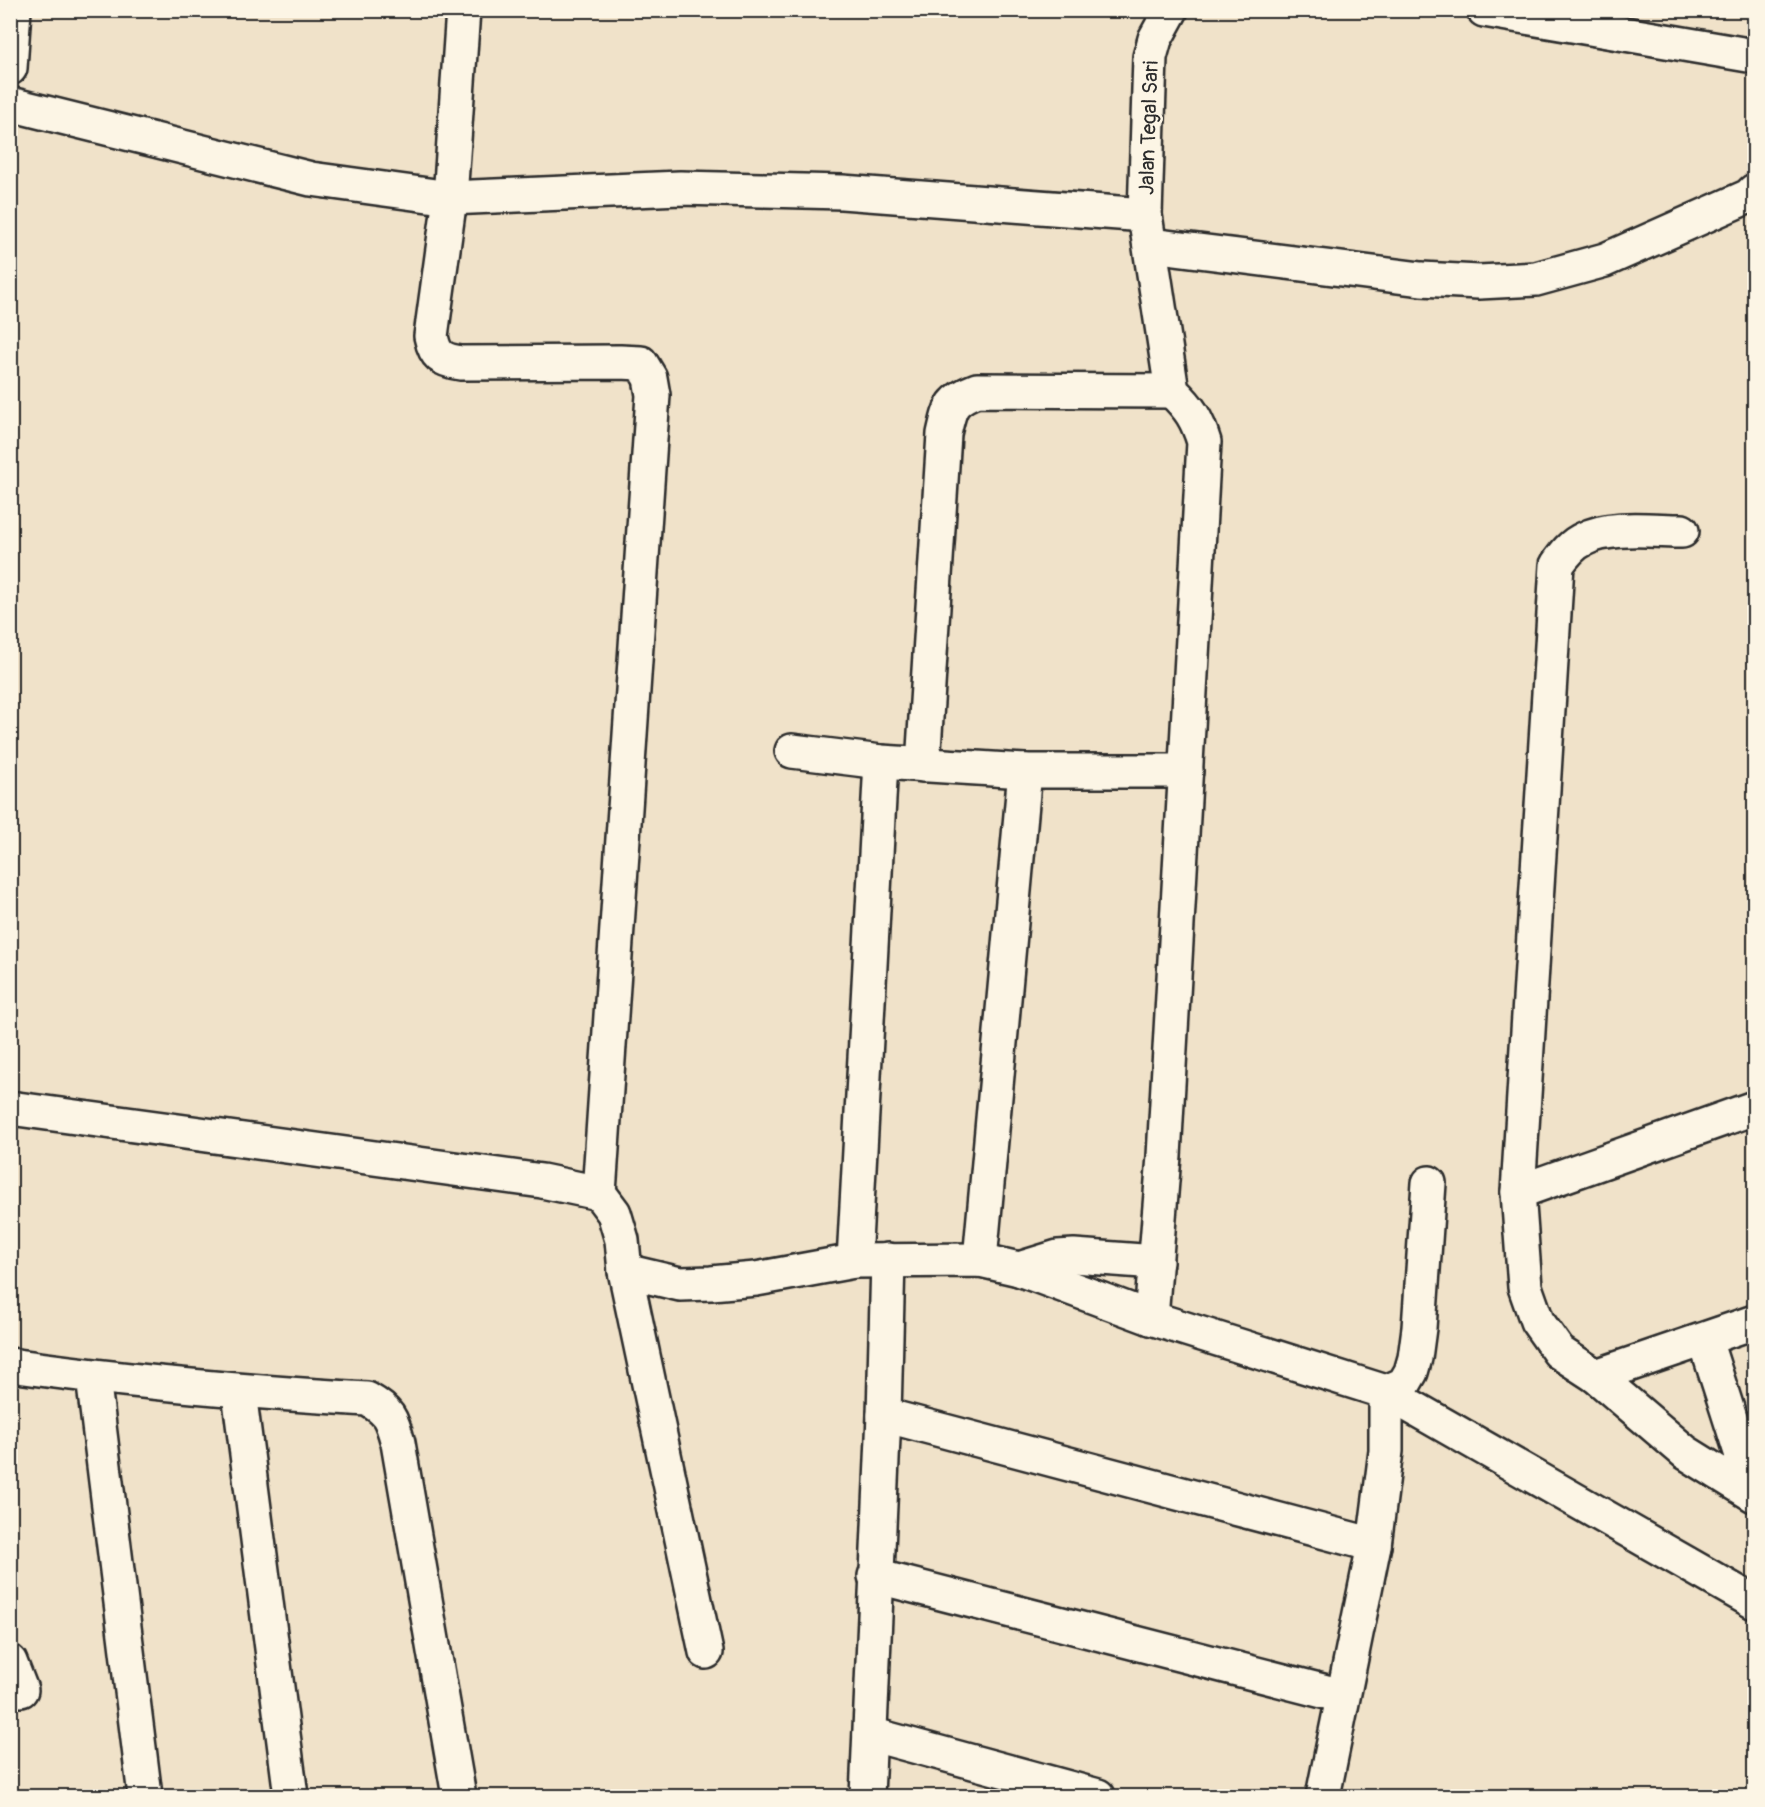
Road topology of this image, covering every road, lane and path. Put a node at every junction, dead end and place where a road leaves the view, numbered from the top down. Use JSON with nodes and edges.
{"nodes":[{"id":1,"x":14,"y":10,"type":"edge"},
{"id":2,"x":463,"y":10,"type":"edge"},
{"id":3,"x":1171,"y":10,"type":"edge"},
{"id":4,"x":1484,"y":10,"type":"edge"},
{"id":5,"x":1755,"y":56,"type":"edge"},
{"id":6,"x":10,"y":68,"type":"edge"},
{"id":7,"x":10,"y":104,"type":"edge"},
{"id":8,"x":1755,"y":191,"type":"edge"},
{"id":9,"x":450,"y":198,"type":"junction"},
{"id":10,"x":1148,"y":230,"type":"junction"},
{"id":11,"x":1173,"y":391,"type":"junction"},
{"id":12,"x":1682,"y":531,"type":"dead end"},
{"id":13,"x":792,"y":751,"type":"dead end"},
{"id":14,"x":881,"y":762,"type":"junction"},
{"id":15,"x":923,"y":765,"type":"junction"},
{"id":16,"x":1025,"y":771,"type":"junction"},
{"id":17,"x":1185,"y":771,"type":"junction"},
{"id":18,"x":10,"y":1108,"type":"edge"},
{"id":19,"x":1755,"y":1108,"type":"edge"},
{"id":20,"x":1429,"y":1183,"type":"dead end"},
{"id":21,"x":1518,"y":1192,"type":"junction"},
{"id":22,"x":599,"y":1193,"type":"junction"},
{"id":23,"x":888,"y":1260,"type":"junction"},
{"id":24,"x":980,"y":1260,"type":"junction"},
{"id":25,"x":854,"y":1261,"type":"junction"},
{"id":26,"x":1156,"y":1262,"type":"junction"},
{"id":27,"x":1019,"y":1269,"type":"junction"},
{"id":28,"x":626,"y":1271,"type":"junction"},
{"id":29,"x":1151,"y":1318,"type":"junction"},
{"id":30,"x":1755,"y":1323,"type":"edge"},
{"id":31,"x":1705,"y":1340,"type":"junction"},
{"id":32,"x":10,"y":1365,"type":"edge"},
{"id":33,"x":1596,"y":1376,"type":"junction"},
{"id":34,"x":93,"y":1377,"type":"junction"},
{"id":35,"x":239,"y":1392,"type":"junction"},
{"id":36,"x":1386,"y":1392,"type":"junction"},
{"id":37,"x":884,"y":1415,"type":"junction"},
{"id":38,"x":1755,"y":1494,"type":"edge"},
{"id":39,"x":1374,"y":1545,"type":"junction"},
{"id":40,"x":875,"y":1576,"type":"junction"},
{"id":41,"x":1755,"y":1602,"type":"edge"},
{"id":42,"x":706,"y":1652,"type":"dead end"},
{"id":43,"x":1342,"y":1696,"type":"junction"},
{"id":44,"x":870,"y":1734,"type":"junction"},
{"id":45,"x":145,"y":1797,"type":"edge"},
{"id":46,"x":291,"y":1797,"type":"edge"},
{"id":47,"x":459,"y":1797,"type":"edge"},
{"id":48,"x":867,"y":1797,"type":"edge"},
{"id":49,"x":1098,"y":1797,"type":"edge"},
{"id":50,"x":1323,"y":1797,"type":"edge"}],
"edges":[{"from":1,"to":6,"type":"street"},
{"from":2,"to":9,"type":"street"},
{"from":3,"to":10,"type":"street","name":"Jalan Tegal Sari"},
{"from":4,"to":5,"type":"street"},
{"from":7,"to":9,"type":"street"},
{"from":8,"to":10,"type":"street"},
{"from":9,"to":10,"type":"street"},
{"from":9,"to":22,"type":"street"},
{"from":10,"to":11,"type":"street","name":"Jalan Tegal Sari"},
{"from":11,"to":15,"type":"street"},
{"from":11,"to":17,"type":"street"},
{"from":12,"to":21,"type":"street"},
{"from":13,"to":14,"type":"street"},
{"from":14,"to":15,"type":"street"},
{"from":14,"to":25,"type":"street"},
{"from":15,"to":16,"type":"street"},
{"from":16,"to":17,"type":"street"},
{"from":16,"to":24,"type":"street"},
{"from":17,"to":26,"type":"street"},
{"from":18,"to":22,"type":"street"},
{"from":19,"to":21,"type":"street"},
{"from":20,"to":36,"type":"street"},
{"from":21,"to":33,"type":"street"},
{"from":22,"to":28,"type":"street"},
{"from":23,"to":24,"type":"street"},
{"from":23,"to":25,"type":"street"},
{"from":23,"to":37,"type":"street"},
{"from":24,"to":27,"type":"street"},
{"from":25,"to":28,"type":"street"},
{"from":26,"to":27,"type":"street"},
{"from":26,"to":29,"type":"street"},
{"from":27,"to":29,"type":"street"},
{"from":28,"to":42,"type":"street"},
{"from":29,"to":36,"type":"street"},
{"from":30,"to":31,"type":"street"},
{"from":31,"to":33,"type":"street"},
{"from":31,"to":38,"type":"street"},
{"from":32,"to":34,"type":"street"},
{"from":33,"to":38,"type":"street"},
{"from":34,"to":35,"type":"street"},
{"from":34,"to":45,"type":"street"},
{"from":35,"to":46,"type":"street"},
{"from":35,"to":47,"type":"street"},
{"from":36,"to":39,"type":"street"},
{"from":36,"to":41,"type":"street"},
{"from":37,"to":39,"type":"street"},
{"from":37,"to":40,"type":"street"},
{"from":39,"to":43,"type":"street"},
{"from":40,"to":43,"type":"street"},
{"from":40,"to":44,"type":"street"},
{"from":43,"to":50,"type":"street"},
{"from":44,"to":48,"type":"street"},
{"from":44,"to":49,"type":"street"}]}
